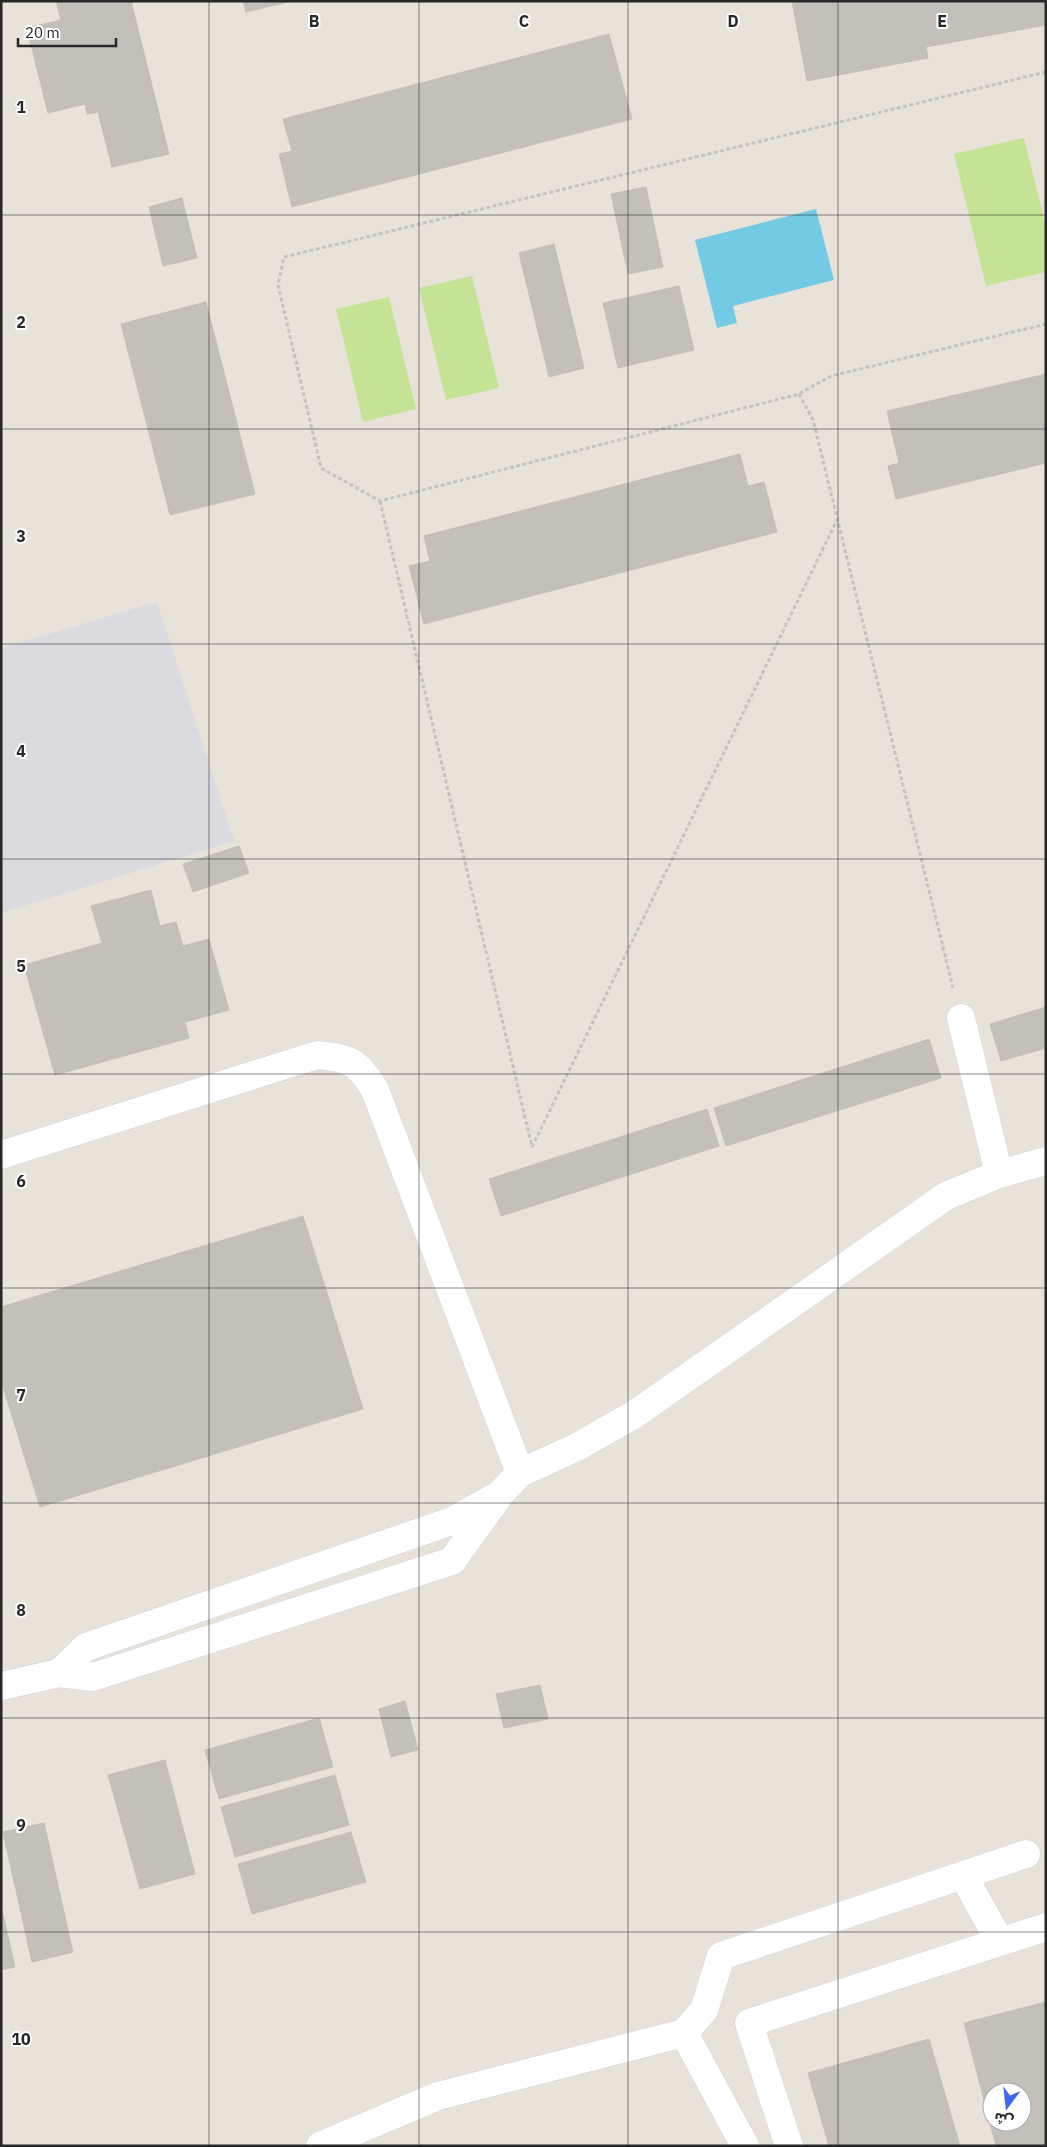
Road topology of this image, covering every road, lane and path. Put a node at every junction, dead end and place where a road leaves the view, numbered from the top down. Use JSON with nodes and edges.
{"nodes":[{"id":1,"x":1046,"y":72,"type":"edge"},
{"id":2,"x":1046,"y":324,"type":"edge"},
{"id":3,"x":798,"y":394,"type":"junction"},
{"id":4,"x":380,"y":501,"type":"junction"},
{"id":5,"x":837,"y":520,"type":"junction"},
{"id":6,"x":961,"y":1018,"type":"joint"},
{"id":7,"x":1,"y":1155,"type":"edge"},
{"id":8,"x":1046,"y":1161,"type":"edge"},
{"id":9,"x":999,"y":1174,"type":"junction"},
{"id":10,"x":520,"y":1473,"type":"junction"},
{"id":11,"x":501,"y":1493,"type":"junction"},
{"id":12,"x":59,"y":1673,"type":"junction"},
{"id":13,"x":1,"y":1686,"type":"edge"},
{"id":14,"x":1026,"y":1854,"type":"dead end"},
{"id":15,"x":963,"y":1875,"type":"junction"},
{"id":16,"x":1046,"y":1927,"type":"edge"},
{"id":17,"x":1000,"y":1942,"type":"junction"},
{"id":18,"x":684,"y":2034,"type":"junction"},
{"id":19,"x":320,"y":2146,"type":"edge"},
{"id":20,"x":745,"y":2146,"type":"edge"},
{"id":21,"x":789,"y":2146,"type":"edge"}],
"edges":[{"from":1,"to":4,"type":"path"},
{"from":2,"to":3,"type":"path"},
{"from":3,"to":4,"type":"path"},
{"from":3,"to":5,"type":"path"},
{"from":4,"to":5,"type":"path"},
{"from":5,"to":6,"type":"path"},
{"from":6,"to":9,"type":"street"},
{"from":7,"to":10,"type":"street"},
{"from":8,"to":9,"type":"street"},
{"from":9,"to":10,"type":"street"},
{"from":10,"to":11,"type":"street"},
{"from":11,"to":12,"type":"street"},
{"from":11,"to":12,"type":"street"},
{"from":12,"to":13,"type":"street"},
{"from":14,"to":15,"type":"street"},
{"from":15,"to":17,"type":"street"},
{"from":15,"to":18,"type":"street"},
{"from":16,"to":17,"type":"street"},
{"from":17,"to":21,"type":"street"},
{"from":18,"to":19,"type":"street"},
{"from":18,"to":20,"type":"street"}]}
